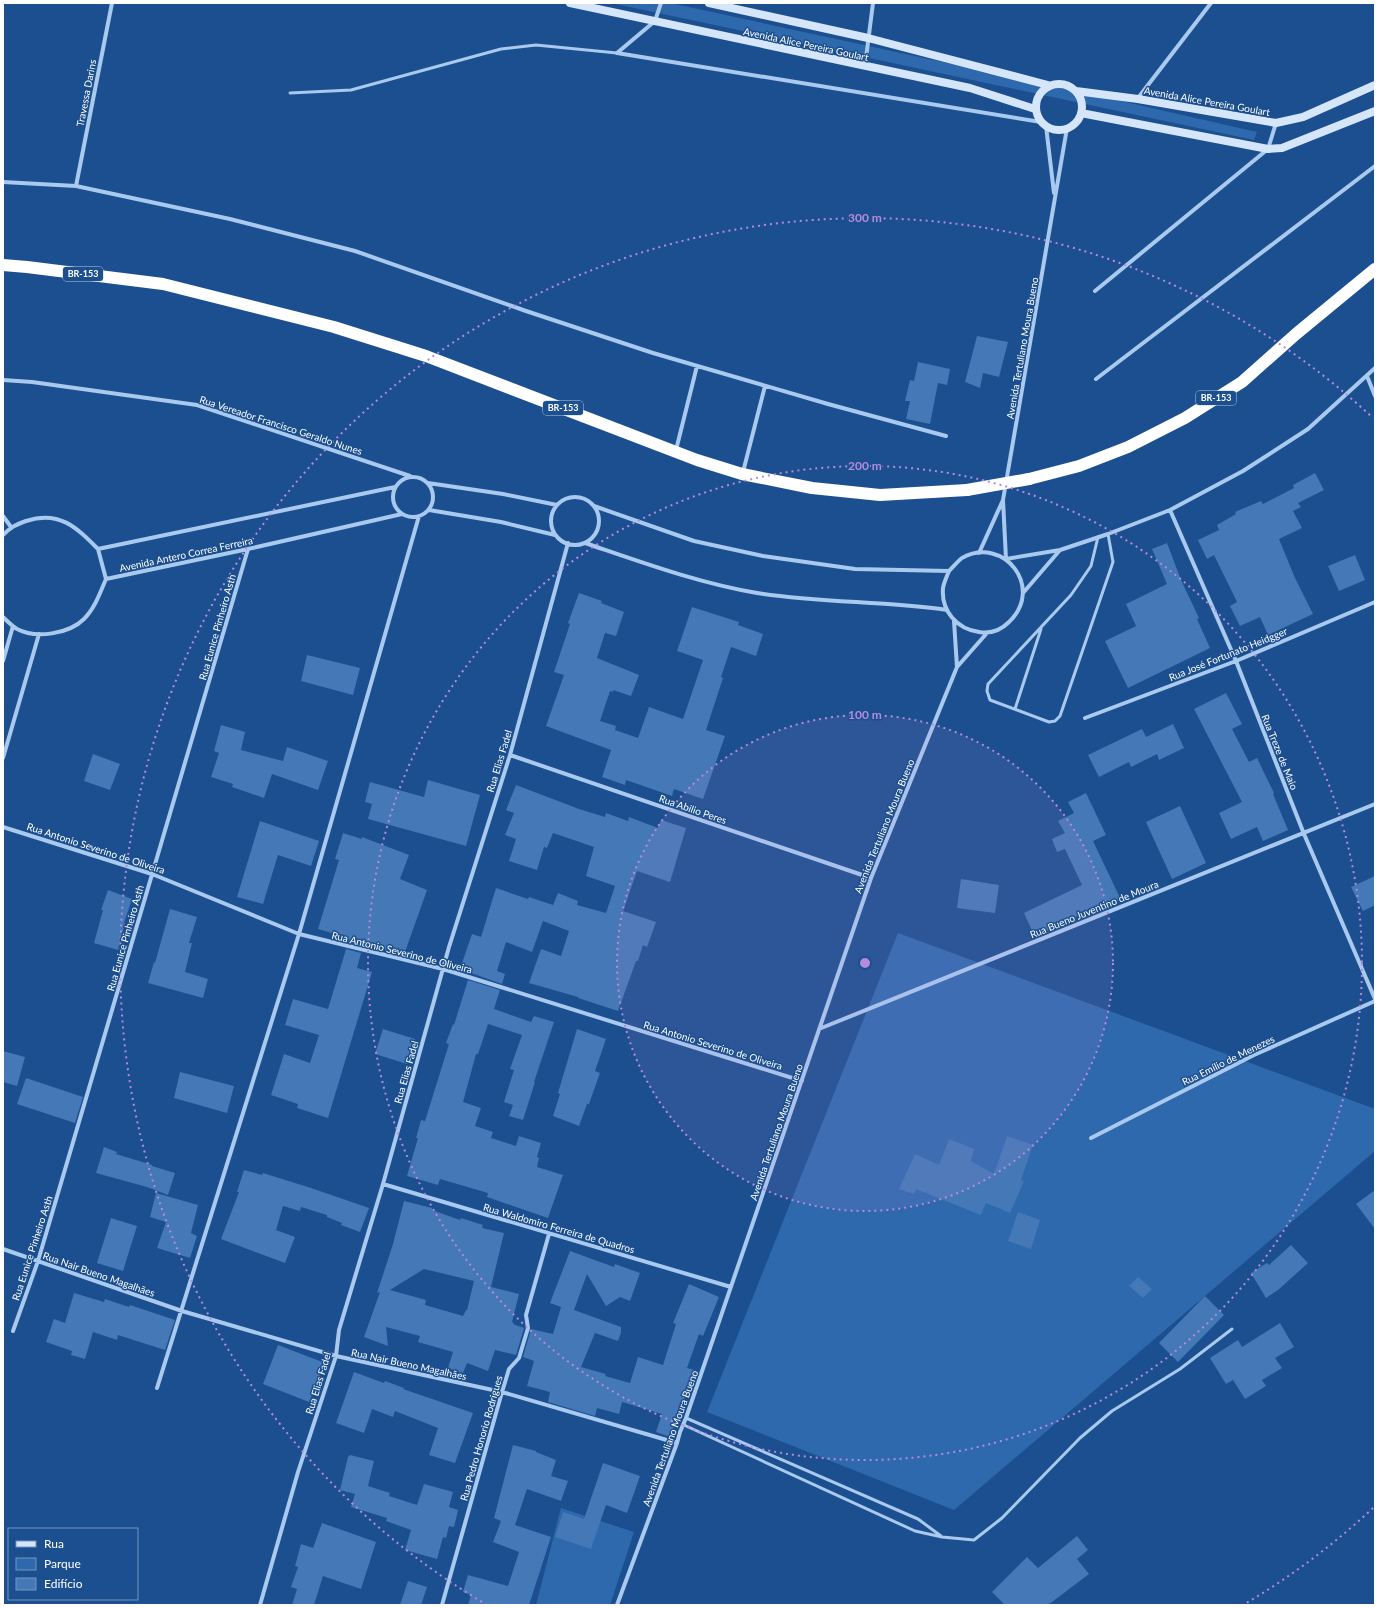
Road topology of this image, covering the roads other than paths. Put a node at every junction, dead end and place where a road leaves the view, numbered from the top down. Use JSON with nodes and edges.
{"nodes":[{"id":1,"x":112,"y":3,"type":"edge"},
{"id":2,"x":570,"y":3,"type":"edge"},
{"id":3,"x":661,"y":3,"type":"edge"},
{"id":4,"x":708,"y":3,"type":"edge"},
{"id":5,"x":873,"y":3,"type":"edge"},
{"id":6,"x":1211,"y":3,"type":"edge"},
{"id":7,"x":655,"y":21,"type":"junction"},
{"id":8,"x":868,"y":38,"type":"junction"},
{"id":9,"x":617,"y":53,"type":"junction"},
{"id":10,"x":865,"y":67,"type":"junction"},
{"id":11,"x":1048,"y":85,"type":"junction"},
{"id":12,"x":1375,"y":85,"type":"edge"},
{"id":13,"x":1076,"y":91,"type":"junction"},
{"id":14,"x":290,"y":93,"type":"dead end"},
{"id":15,"x":1138,"y":99,"type":"junction"},
{"id":16,"x":1036,"y":109,"type":"junction"},
{"id":17,"x":1375,"y":111,"type":"edge"},
{"id":18,"x":1081,"y":113,"type":"junction"},
{"id":19,"x":1276,"y":123,"type":"junction"},
{"id":20,"x":1043,"y":124,"type":"junction"},
{"id":21,"x":1067,"y":128,"type":"junction"},
{"id":22,"x":1268,"y":149,"type":"junction"},
{"id":23,"x":1375,"y":166,"type":"edge"},
{"id":24,"x":3,"y":182,"type":"edge"},
{"id":25,"x":76,"y":186,"type":"junction"},
{"id":26,"x":1055,"y":198,"type":"junction"},
{"id":27,"x":3,"y":266,"type":"edge"},
{"id":28,"x":1375,"y":269,"type":"edge"},
{"id":29,"x":1095,"y":291,"type":"dead end"},
{"id":30,"x":697,"y":366,"type":"junction"},
{"id":31,"x":1375,"y":368,"type":"edge"},
{"id":32,"x":1367,"y":376,"type":"junction"},
{"id":33,"x":1096,"y":379,"type":"dead end"},
{"id":34,"x":3,"y":380,"type":"edge"},
{"id":35,"x":765,"y":386,"type":"junction"},
{"id":36,"x":1375,"y":396,"type":"edge"},
{"id":37,"x":946,"y":436,"type":"dead end"},
{"id":38,"x":676,"y":450,"type":"junction"},
{"id":39,"x":742,"y":474,"type":"junction"},
{"id":40,"x":410,"y":476,"type":"junction"},
{"id":41,"x":428,"y":482,"type":"junction"},
{"id":42,"x":394,"y":487,"type":"junction"},
{"id":43,"x":1003,"y":500,"type":"junction"},
{"id":44,"x":557,"y":505,"type":"junction"},
{"id":45,"x":594,"y":506,"type":"junction"},
{"id":46,"x":429,"y":510,"type":"junction"},
{"id":47,"x":1170,"y":510,"type":"junction"},
{"id":48,"x":402,"y":514,"type":"junction"},
{"id":49,"x":3,"y":516,"type":"edge"},
{"id":50,"x":419,"y":516,"type":"junction"},
{"id":51,"x":11,"y":527,"type":"junction"},
{"id":52,"x":1108,"y":534,"type":"junction"},
{"id":53,"x":3,"y":535,"type":"edge"},
{"id":54,"x":556,"y":535,"type":"junction"},
{"id":55,"x":1098,"y":536,"type":"junction"},
{"id":56,"x":568,"y":543,"type":"junction"},
{"id":57,"x":585,"y":543,"type":"junction"},
{"id":58,"x":98,"y":549,"type":"junction"},
{"id":59,"x":248,"y":549,"type":"junction"},
{"id":60,"x":1060,"y":550,"type":"junction"},
{"id":61,"x":979,"y":552,"type":"junction"},
{"id":62,"x":1006,"y":559,"type":"junction"},
{"id":63,"x":949,"y":571,"type":"junction"},
{"id":64,"x":106,"y":579,"type":"junction"},
{"id":65,"x":1023,"y":593,"type":"junction"},
{"id":66,"x":1375,"y":602,"type":"edge"},
{"id":67,"x":947,"y":610,"type":"junction"},
{"id":68,"x":3,"y":617,"type":"edge"},
{"id":69,"x":954,"y":621,"type":"junction"},
{"id":70,"x":13,"y":626,"type":"junction"},
{"id":71,"x":1042,"y":627,"type":"junction"},
{"id":72,"x":987,"y":633,"type":"junction"},
{"id":73,"x":39,"y":634,"type":"junction"},
{"id":74,"x":3,"y":661,"type":"edge"},
{"id":75,"x":1236,"y":661,"type":"junction"},
{"id":76,"x":957,"y":667,"type":"junction"},
{"id":77,"x":1015,"y":709,"type":"junction"},
{"id":78,"x":1085,"y":718,"type":"dead end"},
{"id":79,"x":510,"y":755,"type":"junction"},
{"id":80,"x":3,"y":758,"type":"edge"},
{"id":81,"x":1375,"y":804,"type":"edge"},
{"id":82,"x":3,"y":827,"type":"edge"},
{"id":83,"x":1304,"y":834,"type":"junction"},
{"id":84,"x":152,"y":874,"type":"junction"},
{"id":85,"x":871,"y":878,"type":"junction"},
{"id":86,"x":299,"y":934,"type":"junction"},
{"id":87,"x":443,"y":969,"type":"junction"},
{"id":88,"x":1375,"y":1000,"type":"edge"},
{"id":89,"x":819,"y":1029,"type":"junction"},
{"id":90,"x":802,"y":1081,"type":"junction"},
{"id":91,"x":1091,"y":1138,"type":"dead end"},
{"id":92,"x":383,"y":1184,"type":"junction"},
{"id":93,"x":549,"y":1234,"type":"junction"},
{"id":94,"x":3,"y":1248,"type":"edge"},
{"id":95,"x":38,"y":1261,"type":"junction"},
{"id":96,"x":731,"y":1287,"type":"junction"},
{"id":97,"x":182,"y":1311,"type":"junction"},
{"id":98,"x":1232,"y":1330,"type":"dead end"},
{"id":99,"x":13,"y":1331,"type":"dead end"},
{"id":100,"x":336,"y":1356,"type":"junction"},
{"id":101,"x":157,"y":1388,"type":"dead end"},
{"id":102,"x":502,"y":1392,"type":"junction"},
{"id":103,"x":686,"y":1418,"type":"junction"},
{"id":104,"x":684,"y":1425,"type":"junction"},
{"id":105,"x":677,"y":1443,"type":"junction"},
{"id":106,"x":942,"y":1537,"type":"junction"},
{"id":107,"x":260,"y":1605,"type":"edge"},
{"id":108,"x":442,"y":1605,"type":"edge"},
{"id":109,"x":618,"y":1605,"type":"edge"}],
"edges":[{"from":1,"to":25,"type":"street","name":"Travessa Darins"},
{"from":2,"to":7,"type":"street","name":"Avenida Alice Pereira Goulart"},
{"from":3,"to":7,"type":"street"},
{"from":4,"to":8,"type":"street","name":"Avenida Alice Pereira Goulart"},
{"from":5,"to":8,"type":"street"},
{"from":6,"to":15,"type":"street"},
{"from":7,"to":9,"type":"street"},
{"from":7,"to":10,"type":"street","name":"Avenida Alice Pereira Goulart"},
{"from":8,"to":10,"type":"street"},
{"from":8,"to":11,"type":"street","name":"Avenida Alice Pereira Goulart"},
{"from":9,"to":14,"type":"lane"},
{"from":9,"to":20,"type":"street"},
{"from":10,"to":16,"type":"street","name":"Avenida Alice Pereira Goulart"},
{"from":11,"to":13,"type":"street"},
{"from":11,"to":16,"type":"street"},
{"from":12,"to":19,"type":"street","name":"Avenida Alice Pereira Goulart"},
{"from":13,"to":15,"type":"street","name":"Avenida Alice Pereira Goulart"},
{"from":13,"to":18,"type":"street"},
{"from":15,"to":19,"type":"street","name":"Avenida Alice Pereira Goulart"},
{"from":16,"to":20,"type":"street"},
{"from":17,"to":22,"type":"street"},
{"from":18,"to":21,"type":"street"},
{"from":18,"to":22,"type":"street"},
{"from":19,"to":22,"type":"street"},
{"from":20,"to":21,"type":"street"},
{"from":20,"to":26,"type":"street","name":"Avenida Tertuliano Moura Bueno"},
{"from":21,"to":26,"type":"street","name":"Avenida Tertuliano Moura Bueno"},
{"from":22,"to":29,"type":"street"},
{"from":23,"to":33,"type":"street"},
{"from":24,"to":25,"type":"street"},
{"from":25,"to":30,"type":"street"},
{"from":26,"to":43,"type":"street","name":"Avenida Tertuliano Moura Bueno"},
{"from":27,"to":38,"type":"highway","number":"BR-153"},
{"from":28,"to":39,"type":"highway","number":"BR-153","bridge":true},
{"from":30,"to":35,"type":"street"},
{"from":30,"to":38,"type":"street"},
{"from":31,"to":32,"type":"street"},
{"from":32,"to":36,"type":"street"},
{"from":32,"to":47,"type":"street"},
{"from":34,"to":40,"type":"street","name":"Rua Vereador Francisco Geraldo Nunes"},
{"from":35,"to":37,"type":"street"},
{"from":35,"to":39,"type":"street"},
{"from":38,"to":39,"type":"highway","number":"BR-153"},
{"from":40,"to":41,"type":"street"},
{"from":40,"to":42,"type":"street"},
{"from":41,"to":44,"type":"street"},
{"from":41,"to":46,"type":"street"},
{"from":42,"to":48,"type":"street"},
{"from":42,"to":58,"type":"street"},
{"from":43,"to":61,"type":"street","name":"Avenida Tertuliano Moura Bueno"},
{"from":43,"to":62,"type":"street","name":"Avenida Tertuliano Moura Bueno"},
{"from":44,"to":45,"type":"street"},
{"from":44,"to":54,"type":"street"},
{"from":45,"to":57,"type":"street"},
{"from":45,"to":63,"type":"street"},
{"from":46,"to":50,"type":"street"},
{"from":46,"to":54,"type":"street"},
{"from":47,"to":52,"type":"street"},
{"from":47,"to":75,"type":"street","name":"Rua Treze de Maio"},
{"from":48,"to":50,"type":"street"},
{"from":48,"to":59,"type":"street","name":"Avenida Antero Correa Ferreira"},
{"from":49,"to":51,"type":"street"},
{"from":50,"to":86,"type":"street"},
{"from":51,"to":53,"type":"street"},
{"from":51,"to":58,"type":"street"},
{"from":52,"to":55,"type":"street"},
{"from":52,"to":77,"type":"lane"},
{"from":54,"to":56,"type":"street"},
{"from":55,"to":60,"type":"street"},
{"from":55,"to":71,"type":"lane"},
{"from":56,"to":57,"type":"street"},
{"from":56,"to":79,"type":"street","name":"Rua Elias Fadel"},
{"from":57,"to":67,"type":"street"},
{"from":58,"to":64,"type":"street"},
{"from":59,"to":64,"type":"street","name":"Avenida Antero Correa Ferreira"},
{"from":59,"to":84,"type":"street","name":"Rua Eunice Pinheiro Asth"},
{"from":60,"to":62,"type":"street"},
{"from":60,"to":65,"type":"street"},
{"from":61,"to":62,"type":"street"},
{"from":61,"to":63,"type":"street"},
{"from":62,"to":65,"type":"street"},
{"from":63,"to":67,"type":"street"},
{"from":64,"to":73,"type":"street"},
{"from":65,"to":72,"type":"street"},
{"from":66,"to":75,"type":"street","name":"Rua José Fortunato Heidgger"},
{"from":67,"to":69,"type":"street"},
{"from":68,"to":70,"type":"street"},
{"from":69,"to":72,"type":"street"},
{"from":69,"to":76,"type":"street","name":"Avenida Tertuliano Moura Bueno"},
{"from":70,"to":73,"type":"street"},
{"from":70,"to":74,"type":"street"},
{"from":71,"to":77,"type":"lane"},
{"from":71,"to":77,"type":"lane"},
{"from":72,"to":76,"type":"street","name":"Avenida Tertuliano Moura Bueno"},
{"from":73,"to":80,"type":"street"},
{"from":75,"to":78,"type":"street","name":"Rua José Fortunato Heidgger"},
{"from":75,"to":83,"type":"street","name":"Rua Treze de Maio"},
{"from":76,"to":85,"type":"street","name":"Avenida Tertuliano Moura Bueno"},
{"from":79,"to":85,"type":"street","name":"Rua Abilio Peres"},
{"from":79,"to":87,"type":"street","name":"Rua Elias Fadel"},
{"from":81,"to":83,"type":"street","name":"Rua Bueno Juventino de Moura"},
{"from":82,"to":84,"type":"street","name":"Rua Antonio Severino de Oliveira"},
{"from":83,"to":88,"type":"street","name":"Rua Treze de Maio"},
{"from":83,"to":89,"type":"street","name":"Rua Bueno Juventino de Moura"},
{"from":84,"to":86,"type":"street","name":"Rua Antonio Severino de Oliveira"},
{"from":84,"to":95,"type":"street","name":"Rua Eunice Pinheiro Asth"},
{"from":85,"to":89,"type":"street","name":"Avenida Tertuliano Moura Bueno"},
{"from":86,"to":87,"type":"street","name":"Rua Antonio Severino de Oliveira"},
{"from":86,"to":97,"type":"street"},
{"from":87,"to":90,"type":"street","name":"Rua Antonio Severino de Oliveira"},
{"from":87,"to":92,"type":"street","name":"Rua Elias Fadel"},
{"from":88,"to":91,"type":"street","name":"Rua Emílio de Menezes"},
{"from":89,"to":90,"type":"street","name":"Avenida Tertuliano Moura Bueno"},
{"from":90,"to":96,"type":"street","name":"Avenida Tertuliano Moura Bueno"},
{"from":92,"to":93,"type":"street","name":"Rua Waldomiro Ferreira de Quadros"},
{"from":92,"to":100,"type":"street","name":"Rua Elias Fadel"},
{"from":93,"to":96,"type":"street","name":"Rua Waldomiro Ferreira de Quadros"},
{"from":93,"to":102,"type":"street","name":"Rua Pedro Honorio Rodrigues"},
{"from":94,"to":95,"type":"street","name":"Rua Nair Bueno Magalhães"},
{"from":95,"to":97,"type":"street","name":"Rua Nair Bueno Magalhães"},
{"from":95,"to":99,"type":"street","name":"Rua Eunice Pinheiro Asth"},
{"from":96,"to":103,"type":"street","name":"Avenida Tertuliano Moura Bueno"},
{"from":97,"to":100,"type":"street","name":"Rua Nair Bueno Magalhães"},
{"from":97,"to":101,"type":"street"},
{"from":98,"to":106,"type":"lane"},
{"from":100,"to":102,"type":"street","name":"Rua Nair Bueno Magalhães"},
{"from":100,"to":107,"type":"street","name":"Rua Elias Fadel"},
{"from":102,"to":105,"type":"street","name":"Rua Nair Bueno Magalhães"},
{"from":102,"to":108,"type":"street","name":"Rua Pedro Honorio Rodrigues"},
{"from":103,"to":104,"type":"street","name":"Avenida Tertuliano Moura Bueno"},
{"from":103,"to":106,"type":"lane"},
{"from":104,"to":105,"type":"street","name":"Avenida Tertuliano Moura Bueno"},
{"from":104,"to":106,"type":"lane"},
{"from":105,"to":109,"type":"street","name":"Avenida Tertuliano Moura Bueno"}]}
